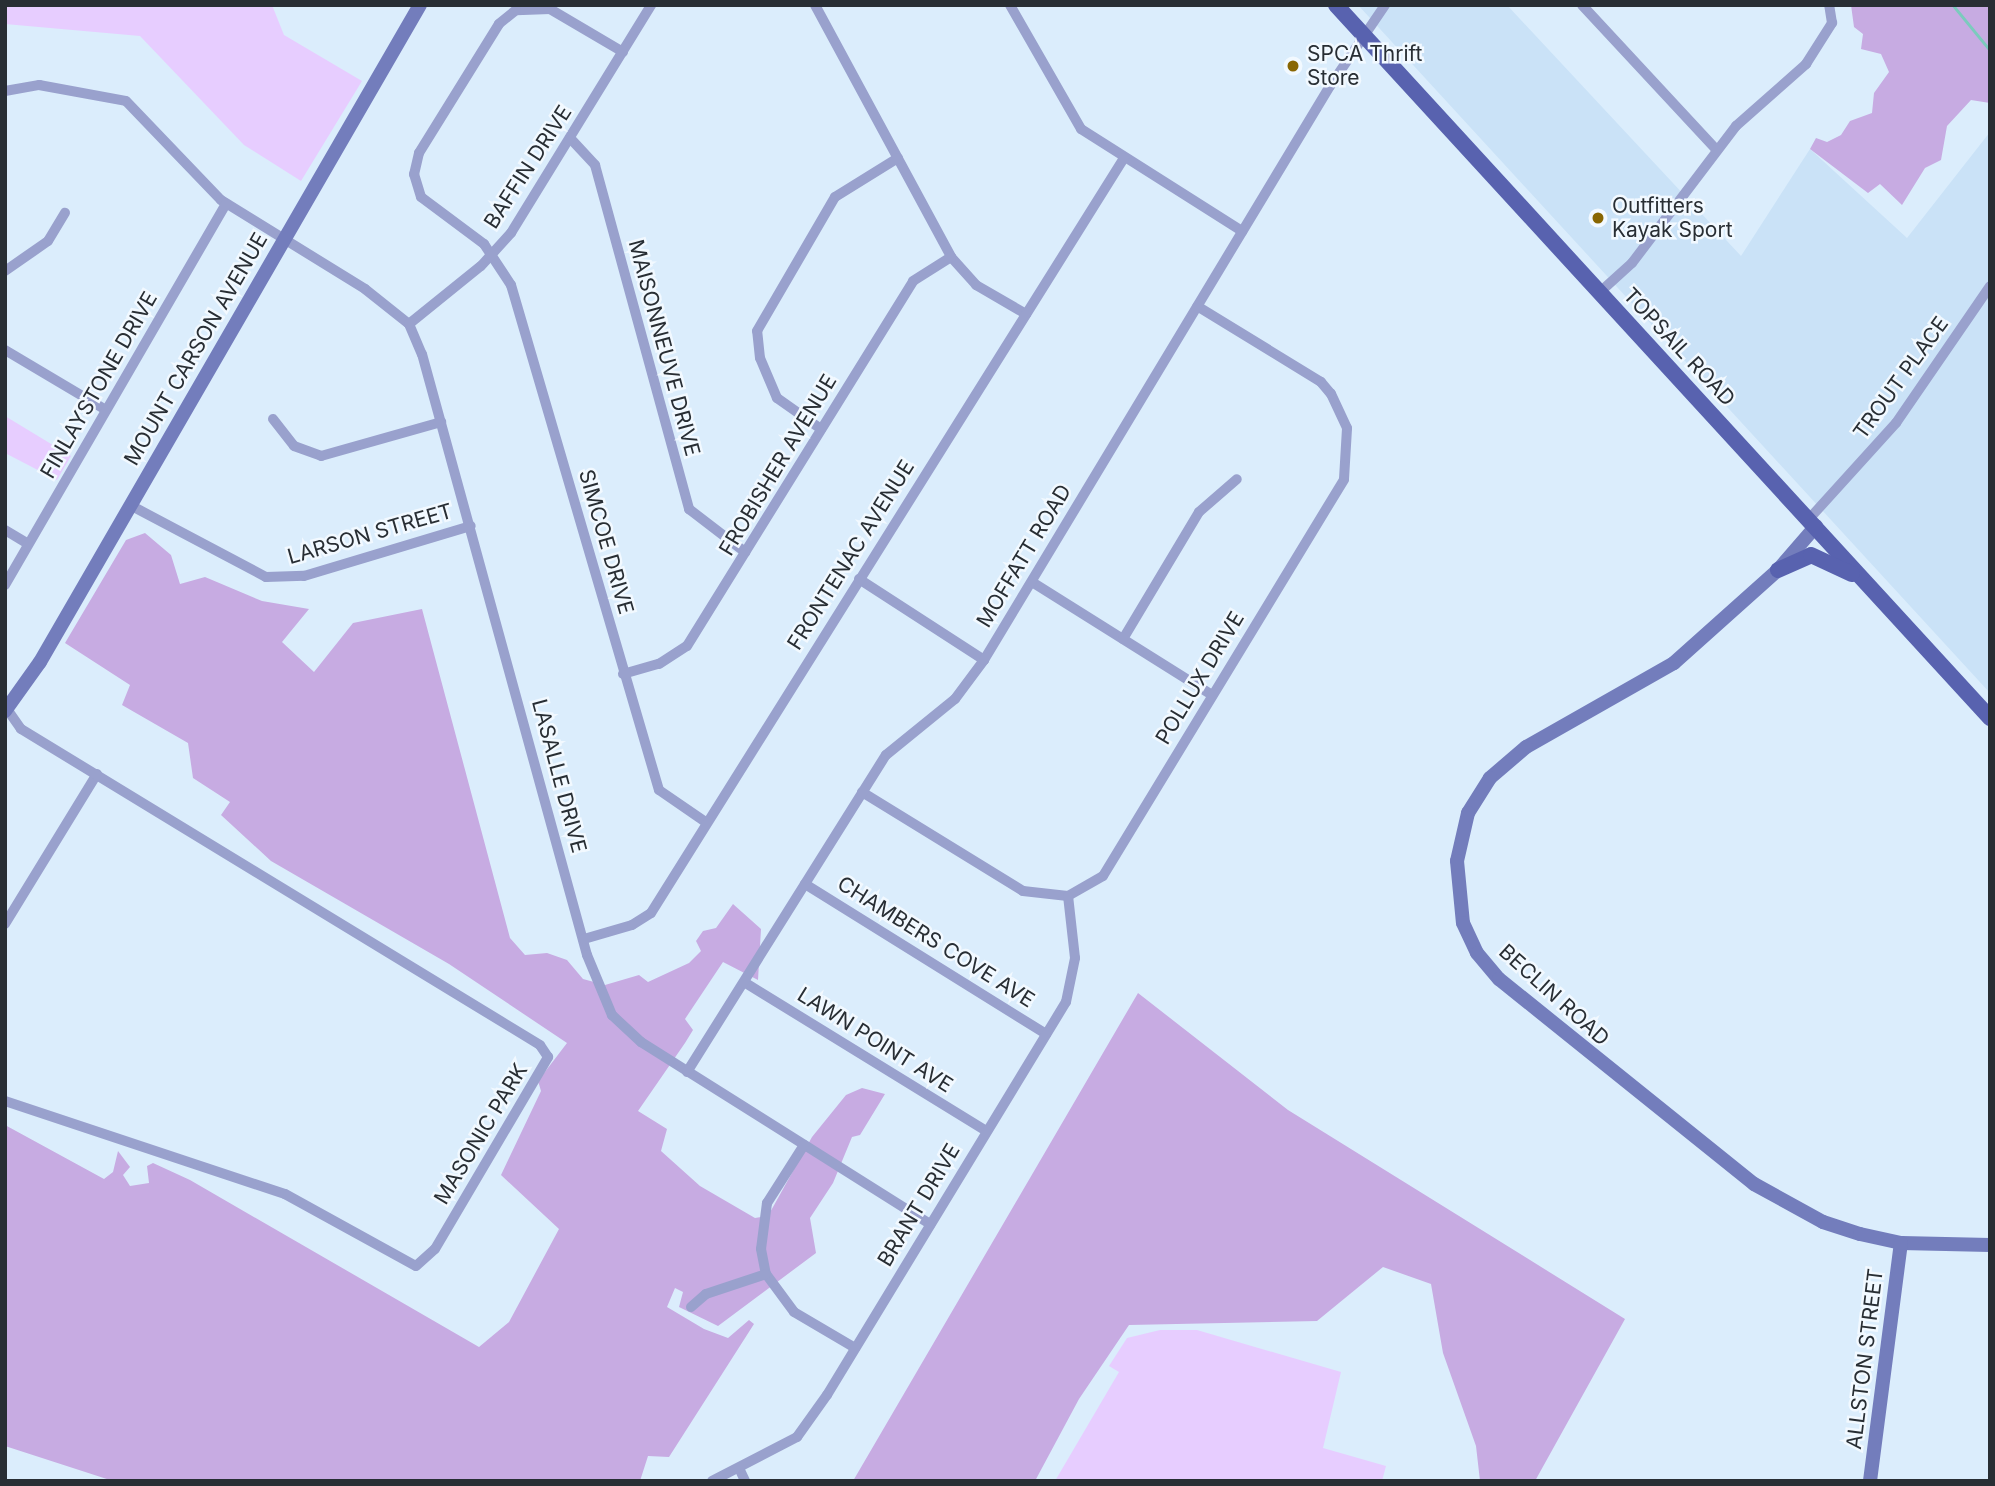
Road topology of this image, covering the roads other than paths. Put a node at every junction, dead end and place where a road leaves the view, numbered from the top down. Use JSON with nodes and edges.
{"nodes":[{"id":1,"x":420,"y":5,"type":"edge"},
{"id":2,"x":651,"y":5,"type":"edge"},
{"id":3,"x":814,"y":5,"type":"edge"},
{"id":4,"x":1010,"y":5,"type":"edge"},
{"id":5,"x":1336,"y":5,"type":"edge"},
{"id":6,"x":1385,"y":5,"type":"edge"},
{"id":7,"x":1582,"y":5,"type":"edge"},
{"id":8,"x":1829,"y":5,"type":"edge"},
{"id":9,"x":1365,"y":36,"type":"junction"},
{"id":10,"x":623,"y":52,"type":"junction"},
{"id":11,"x":5,"y":90,"type":"edge"},
{"id":12,"x":570,"y":138,"type":"junction"},
{"id":13,"x":1716,"y":149,"type":"junction"},
{"id":14,"x":898,"y":158,"type":"junction"},
{"id":15,"x":1124,"y":158,"type":"junction"},
{"id":16,"x":226,"y":203,"type":"junction"},
{"id":17,"x":65,"y":213,"type":"dead end"},
{"id":18,"x":1242,"y":231,"type":"junction"},
{"id":19,"x":284,"y":238,"type":"junction"},
{"id":20,"x":493,"y":255,"type":"junction"},
{"id":21,"x":951,"y":257,"type":"junction"},
{"id":22,"x":5,"y":271,"type":"edge"},
{"id":23,"x":1990,"y":286,"type":"edge"},
{"id":24,"x":1600,"y":292,"type":"junction"},
{"id":25,"x":1197,"y":306,"type":"junction"},
{"id":26,"x":1026,"y":314,"type":"junction"},
{"id":27,"x":409,"y":324,"type":"junction"},
{"id":28,"x":5,"y":350,"type":"edge"},
{"id":29,"x":106,"y":410,"type":"junction"},
{"id":30,"x":274,"y":419,"type":"dead end"},
{"id":31,"x":442,"y":422,"type":"junction"},
{"id":32,"x":821,"y":429,"type":"junction"},
{"id":33,"x":1237,"y":479,"type":"dead end"},
{"id":34,"x":130,"y":505,"type":"junction"},
{"id":35,"x":1813,"y":523,"type":"junction"},
{"id":36,"x":471,"y":526,"type":"junction"},
{"id":37,"x":5,"y":530,"type":"edge"},
{"id":38,"x":29,"y":544,"type":"junction"},
{"id":39,"x":745,"y":552,"type":"junction"},
{"id":40,"x":1778,"y":570,"type":"junction"},
{"id":41,"x":859,"y":579,"type":"junction"},
{"id":42,"x":1861,"y":579,"type":"junction"},
{"id":43,"x":1032,"y":582,"type":"junction"},
{"id":44,"x":5,"y":586,"type":"edge"},
{"id":45,"x":1123,"y":639,"type":"junction"},
{"id":46,"x":984,"y":660,"type":"junction"},
{"id":47,"x":623,"y":674,"type":"junction"},
{"id":48,"x":1212,"y":695,"type":"junction"},
{"id":49,"x":6,"y":710,"type":"edge"},
{"id":50,"x":1990,"y":718,"type":"edge"},
{"id":51,"x":97,"y":775,"type":"junction"},
{"id":52,"x":862,"y":792,"type":"junction"},
{"id":53,"x":704,"y":821,"type":"junction"},
{"id":54,"x":805,"y":884,"type":"junction"},
{"id":55,"x":1068,"y":896,"type":"junction"},
{"id":56,"x":5,"y":924,"type":"edge"},
{"id":57,"x":584,"y":939,"type":"junction"},
{"id":58,"x":744,"y":982,"type":"junction"},
{"id":59,"x":1046,"y":1034,"type":"junction"},
{"id":60,"x":687,"y":1072,"type":"junction"},
{"id":61,"x":5,"y":1101,"type":"edge"},
{"id":62,"x":986,"y":1131,"type":"junction"},
{"id":63,"x":804,"y":1145,"type":"junction"},
{"id":64,"x":930,"y":1224,"type":"junction"},
{"id":65,"x":1901,"y":1243,"type":"junction"},
{"id":66,"x":1990,"y":1245,"type":"edge"},
{"id":67,"x":766,"y":1274,"type":"junction"},
{"id":68,"x":691,"y":1307,"type":"dead end"},
{"id":69,"x":855,"y":1348,"type":"junction"},
{"id":70,"x":739,"y":1468,"type":"junction"},
{"id":71,"x":712,"y":1481,"type":"edge"},
{"id":72,"x":746,"y":1481,"type":"edge"},
{"id":73,"x":1871,"y":1481,"type":"edge"}],
"edges":[{"from":1,"to":19,"type":"street","name":"MOUNT CARSON AVENUE"},
{"from":2,"to":10,"type":"street","name":"BAFFIN DRIVE"},
{"from":3,"to":14,"type":"street"},
{"from":4,"to":15,"type":"street"},
{"from":5,"to":9,"type":"main road","name":"TOPSAIL ROAD"},
{"from":6,"to":9,"type":"street","name":"MOFFATT ROAD"},
{"from":7,"to":13,"type":"street"},
{"from":8,"to":13,"type":"street"},
{"from":9,"to":18,"type":"street","name":"MOFFATT ROAD"},
{"from":9,"to":24,"type":"main road","name":"TOPSAIL ROAD"},
{"from":10,"to":12,"type":"street","name":"BAFFIN DRIVE"},
{"from":10,"to":20,"type":"street","name":"SIMCOE DRIVE"},
{"from":11,"to":16,"type":"street"},
{"from":12,"to":20,"type":"street","name":"BAFFIN DRIVE"},
{"from":12,"to":39,"type":"street","name":"MAISONNEUVE DRIVE"},
{"from":13,"to":24,"type":"street"},
{"from":14,"to":21,"type":"street"},
{"from":14,"to":32,"type":"street"},
{"from":15,"to":18,"type":"street"},
{"from":15,"to":26,"type":"street","name":"FRONTENAC AVENUE"},
{"from":16,"to":19,"type":"street"},
{"from":16,"to":29,"type":"street","name":"FINLAYSTONE DRIVE"},
{"from":17,"to":22,"type":"street"},
{"from":18,"to":25,"type":"street","name":"MOFFATT ROAD"},
{"from":19,"to":27,"type":"street"},
{"from":19,"to":34,"type":"street","name":"MOUNT CARSON AVENUE"},
{"from":20,"to":27,"type":"street","name":"BAFFIN DRIVE"},
{"from":20,"to":47,"type":"street","name":"SIMCOE DRIVE"},
{"from":21,"to":26,"type":"street"},
{"from":21,"to":32,"type":"street","name":"FROBISHER AVENUE"},
{"from":23,"to":35,"type":"street","name":"TROUT PLACE"},
{"from":24,"to":35,"type":"main road","name":"TOPSAIL ROAD"},
{"from":25,"to":43,"type":"street","name":"MOFFATT ROAD"},
{"from":25,"to":48,"type":"street","name":"POLLUX DRIVE"},
{"from":26,"to":41,"type":"street","name":"FRONTENAC AVENUE"},
{"from":27,"to":31,"type":"street","name":"LASALLE DRIVE"},
{"from":28,"to":29,"type":"street"},
{"from":29,"to":38,"type":"street","name":"FINLAYSTONE DRIVE"},
{"from":30,"to":31,"type":"street"},
{"from":31,"to":36,"type":"street","name":"LASALLE DRIVE"},
{"from":32,"to":39,"type":"street","name":"FROBISHER AVENUE"},
{"from":33,"to":45,"type":"street"},
{"from":34,"to":36,"type":"street","name":"LARSON STREET"},
{"from":34,"to":49,"type":"street","name":"MOUNT CARSON AVENUE"},
{"from":35,"to":40,"type":"street","name":"BECLIN ROAD"},
{"from":35,"to":42,"type":"main road","name":"TOPSAIL ROAD"},
{"from":36,"to":57,"type":"street","name":"LASALLE DRIVE"},
{"from":37,"to":38,"type":"street"},
{"from":38,"to":44,"type":"street","name":"FINLAYSTONE DRIVE"},
{"from":39,"to":47,"type":"street","name":"FROBISHER AVENUE"},
{"from":40,"to":42,"type":"main road"},
{"from":40,"to":65,"type":"street","name":"BECLIN ROAD"},
{"from":41,"to":46,"type":"street"},
{"from":41,"to":53,"type":"street","name":"FRONTENAC AVENUE"},
{"from":42,"to":50,"type":"main road","name":"TOPSAIL ROAD"},
{"from":43,"to":45,"type":"street"},
{"from":43,"to":46,"type":"street","name":"MOFFATT ROAD"},
{"from":45,"to":48,"type":"street"},
{"from":46,"to":52,"type":"street","name":"MOFFATT ROAD"},
{"from":47,"to":53,"type":"street","name":"SIMCOE DRIVE"},
{"from":48,"to":55,"type":"street","name":"POLLUX DRIVE"},
{"from":49,"to":51,"type":"street","name":"MASONIC PARK"},
{"from":51,"to":56,"type":"street"},
{"from":51,"to":61,"type":"street","name":"MASONIC PARK"},
{"from":52,"to":54,"type":"street","name":"MOFFATT ROAD"},
{"from":52,"to":55,"type":"street"},
{"from":53,"to":57,"type":"street","name":"FRONTENAC AVENUE"},
{"from":54,"to":58,"type":"street","name":"MOFFATT ROAD"},
{"from":54,"to":59,"type":"street","name":"CHAMBERS COVE AVE"},
{"from":55,"to":59,"type":"street","name":"BRANT DRIVE"},
{"from":57,"to":60,"type":"street","name":"LASALLE DRIVE"},
{"from":58,"to":60,"type":"street","name":"MOFFATT ROAD"},
{"from":58,"to":62,"type":"street","name":"LAWN POINT AVE"},
{"from":59,"to":62,"type":"street","name":"BRANT DRIVE"},
{"from":60,"to":63,"type":"street","name":"LASALLE DRIVE"},
{"from":62,"to":64,"type":"street","name":"BRANT DRIVE"},
{"from":63,"to":64,"type":"street","name":"LASALLE DRIVE"},
{"from":63,"to":67,"type":"street"},
{"from":64,"to":69,"type":"street","name":"BRANT DRIVE"},
{"from":65,"to":66,"type":"street","name":"BECLIN ROAD"},
{"from":65,"to":73,"type":"street","name":"ALLSTON STREET"},
{"from":67,"to":68,"type":"street"},
{"from":67,"to":69,"type":"street"},
{"from":69,"to":70,"type":"street","name":"BRANT DRIVE"},
{"from":70,"to":71,"type":"street","name":"BRANT DRIVE"},
{"from":70,"to":72,"type":"street"}]}
